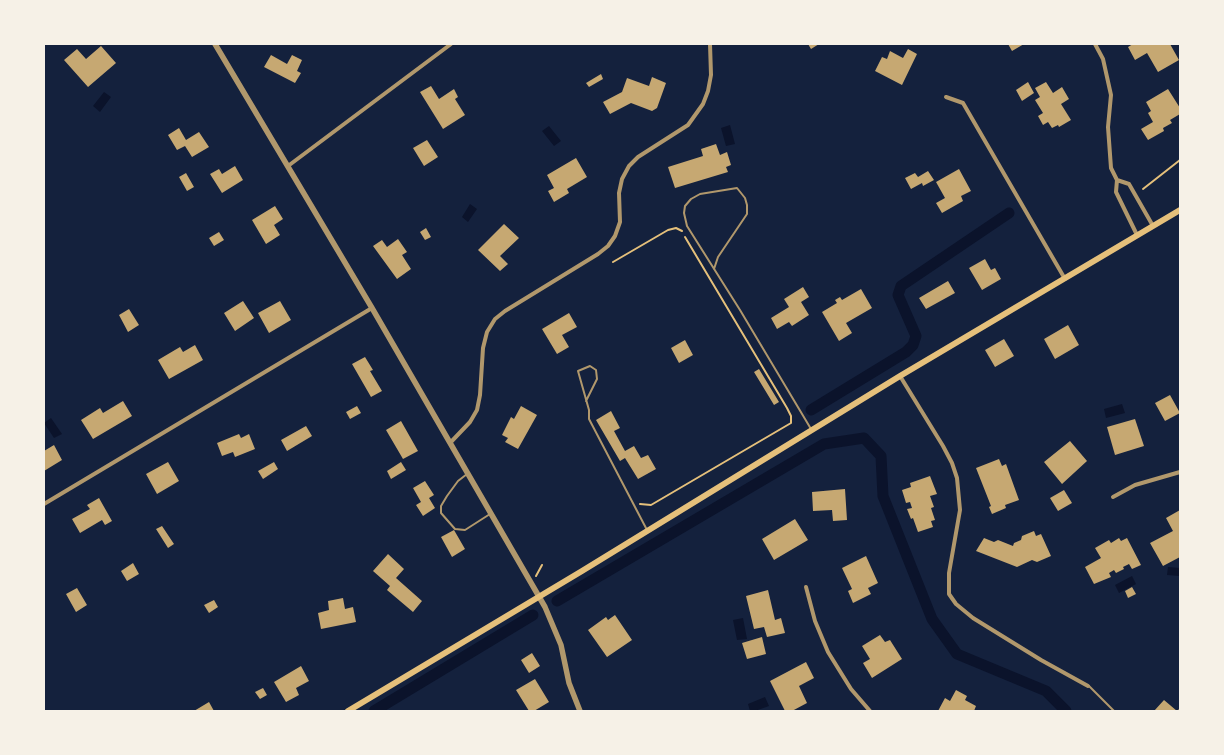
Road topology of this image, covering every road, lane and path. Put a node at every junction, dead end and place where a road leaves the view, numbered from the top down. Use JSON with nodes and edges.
{"nodes":[{"id":1,"x":214,"y":44,"type":"edge"},
{"id":2,"x":452,"y":44,"type":"edge"},
{"id":3,"x":710,"y":44,"type":"edge"},
{"id":4,"x":1095,"y":44,"type":"edge"},
{"id":5,"x":946,"y":97,"type":"dead end"},
{"id":6,"x":1180,"y":160,"type":"edge"},
{"id":7,"x":288,"y":166,"type":"junction"},
{"id":8,"x":1117,"y":180,"type":"junction"},
{"id":9,"x":1143,"y":188,"type":"dead end"},
{"id":10,"x":1180,"y":210,"type":"edge"},
{"id":11,"x":1154,"y":226,"type":"junction"},
{"id":12,"x":1137,"y":235,"type":"junction"},
{"id":13,"x":613,"y":262,"type":"dead end"},
{"id":14,"x":714,"y":269,"type":"junction"},
{"id":15,"x":1066,"y":279,"type":"junction"},
{"id":16,"x":372,"y":308,"type":"junction"},
{"id":17,"x":900,"y":376,"type":"junction"},
{"id":18,"x":586,"y":401,"type":"junction"},
{"id":19,"x":812,"y":430,"type":"junction"},
{"id":20,"x":450,"y":443,"type":"junction"},
{"id":21,"x":1180,"y":472,"type":"edge"},
{"id":22,"x":468,"y":474,"type":"junction"},
{"id":23,"x":1113,"y":497,"type":"dead end"},
{"id":24,"x":44,"y":504,"type":"edge"},
{"id":25,"x":640,"y":504,"type":"dead end"},
{"id":26,"x":491,"y":514,"type":"junction"},
{"id":27,"x":648,"y":531,"type":"junction"},
{"id":28,"x":542,"y":565,"type":"dead end"},
{"id":29,"x":536,"y":576,"type":"dead end"},
{"id":30,"x":806,"y":587,"type":"dead end"},
{"id":31,"x":539,"y":595,"type":"junction"},
{"id":32,"x":1088,"y":686,"type":"joint"},
{"id":33,"x":348,"y":711,"type":"edge"},
{"id":34,"x":580,"y":711,"type":"edge"},
{"id":35,"x":870,"y":711,"type":"edge"},
{"id":36,"x":1114,"y":711,"type":"edge"}],
"edges":[{"from":1,"to":7,"type":"street"},
{"from":2,"to":7,"type":"street"},
{"from":3,"to":20,"type":"street"},
{"from":4,"to":8,"type":"street"},
{"from":5,"to":15,"type":"street"},
{"from":6,"to":9,"type":"path"},
{"from":7,"to":16,"type":"street"},
{"from":8,"to":11,"type":"street"},
{"from":8,"to":12,"type":"street"},
{"from":10,"to":11,"type":"main road"},
{"from":11,"to":12,"type":"main road"},
{"from":12,"to":15,"type":"main road"},
{"from":13,"to":25,"type":"path"},
{"from":14,"to":14,"type":"lane"},
{"from":14,"to":19,"type":"lane"},
{"from":15,"to":17,"type":"main road"},
{"from":16,"to":20,"type":"street"},
{"from":16,"to":24,"type":"street"},
{"from":17,"to":19,"type":"main road"},
{"from":17,"to":32,"type":"street"},
{"from":18,"to":18,"type":"lane"},
{"from":18,"to":27,"type":"lane"},
{"from":19,"to":27,"type":"main road"},
{"from":20,"to":22,"type":"street"},
{"from":21,"to":23,"type":"street"},
{"from":22,"to":26,"type":"street"},
{"from":22,"to":26,"type":"lane"},
{"from":26,"to":31,"type":"street"},
{"from":27,"to":31,"type":"main road"},
{"from":28,"to":29,"type":"path"},
{"from":30,"to":35,"type":"street"},
{"from":31,"to":33,"type":"main road"},
{"from":31,"to":34,"type":"street"},
{"from":32,"to":36,"type":"lane"}]}
